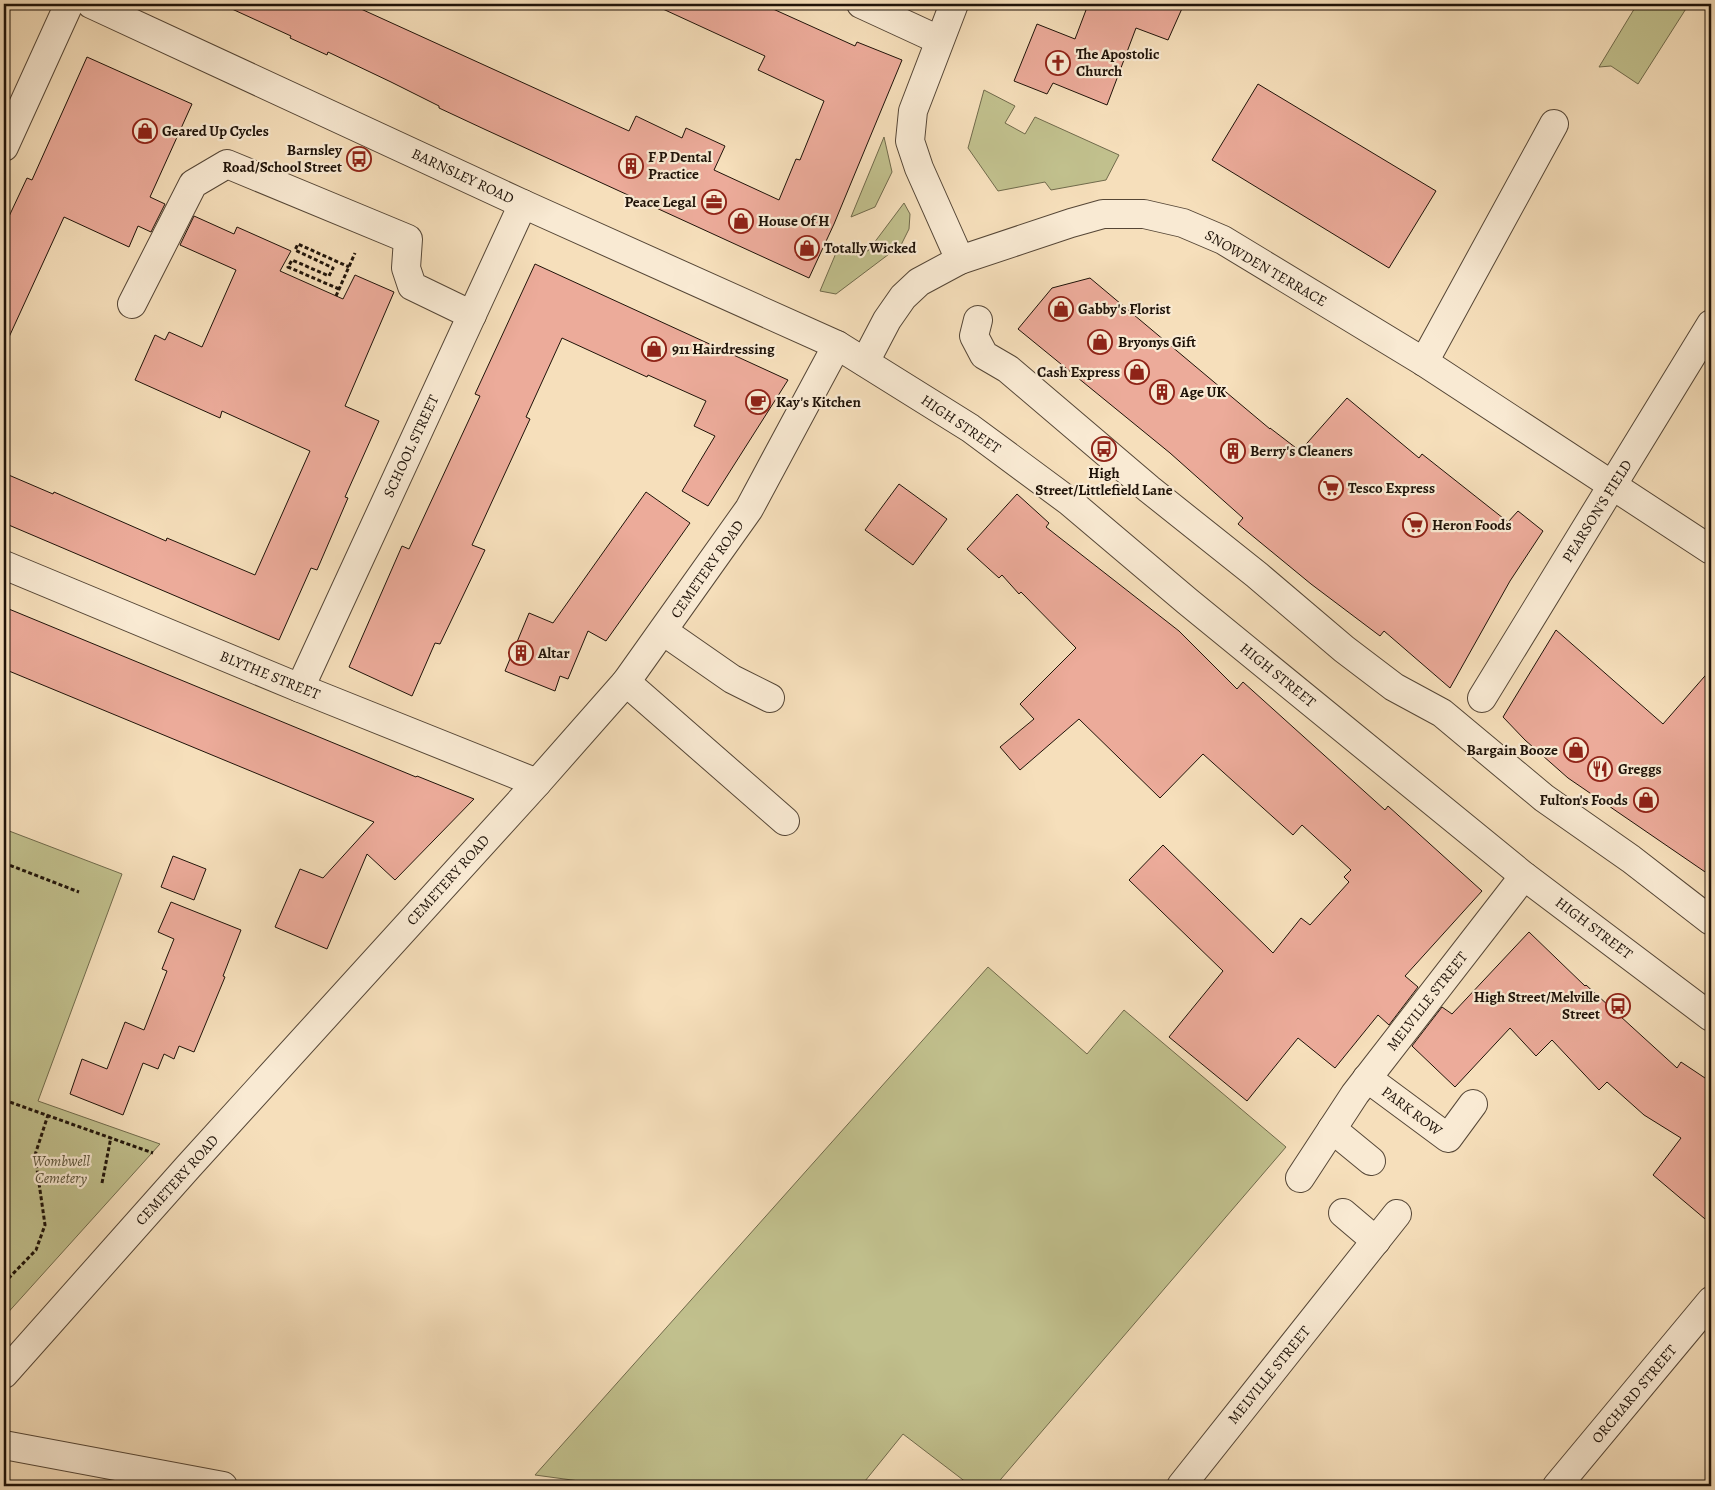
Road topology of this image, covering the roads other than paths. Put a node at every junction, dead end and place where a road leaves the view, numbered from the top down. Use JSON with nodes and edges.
{"nodes":[{"id":1,"x":69,"y":4,"type":"edge"},
{"id":2,"x":91,"y":4,"type":"edge"},
{"id":3,"x":861,"y":4,"type":"edge"},
{"id":4,"x":954,"y":4,"type":"edge"},
{"id":5,"x":940,"y":40,"type":"junction"},
{"id":6,"x":1554,"y":124,"type":"dead end"},
{"id":7,"x":7,"y":132,"type":"edge"},
{"id":8,"x":523,"y":204,"type":"junction"},
{"id":9,"x":960,"y":260,"type":"junction"},
{"id":10,"x":132,"y":304,"type":"dead end"},
{"id":11,"x":472,"y":315,"type":"junction"},
{"id":12,"x":978,"y":320,"type":"dead end"},
{"id":13,"x":1711,"y":324,"type":"edge"},
{"id":14,"x":837,"y":345,"type":"junction"},
{"id":15,"x":865,"y":362,"type":"junction"},
{"id":16,"x":1424,"y":362,"type":"junction"},
{"id":17,"x":1614,"y":484,"type":"junction"},
{"id":18,"x":1711,"y":550,"type":"edge"},
{"id":19,"x":4,"y":565,"type":"edge"},
{"id":20,"x":663,"y":631,"type":"junction"},
{"id":21,"x":626,"y":682,"type":"junction"},
{"id":22,"x":300,"y":688,"type":"junction"},
{"id":23,"x":770,"y":698,"type":"dead end"},
{"id":24,"x":1482,"y":698,"type":"dead end"},
{"id":25,"x":537,"y":783,"type":"junction"},
{"id":26,"x":785,"y":821,"type":"dead end"},
{"id":27,"x":1524,"y":876,"type":"junction"},
{"id":28,"x":1711,"y":921,"type":"edge"},
{"id":29,"x":1711,"y":1016,"type":"edge"},
{"id":30,"x":1368,"y":1078,"type":"junction"},
{"id":31,"x":1473,"y":1104,"type":"dead end"},
{"id":32,"x":1332,"y":1129,"type":"junction"},
{"id":33,"x":1371,"y":1161,"type":"dead end"},
{"id":34,"x":1300,"y":1178,"type":"dead end"},
{"id":35,"x":1342,"y":1213,"type":"dead end"},
{"id":36,"x":1397,"y":1214,"type":"dead end"},
{"id":37,"x":1376,"y":1241,"type":"junction"},
{"id":38,"x":1711,"y":1301,"type":"edge"},
{"id":39,"x":4,"y":1374,"type":"edge"},
{"id":40,"x":4,"y":1445,"type":"edge"},
{"id":41,"x":223,"y":1486,"type":"edge"},
{"id":42,"x":1181,"y":1486,"type":"edge"},
{"id":43,"x":1557,"y":1486,"type":"edge"}],
"edges":[{"from":1,"to":7,"type":"street"},
{"from":2,"to":8,"type":"street","name":"BARNSLEY ROAD"},
{"from":3,"to":5,"type":"street"},
{"from":4,"to":5,"type":"street"},
{"from":5,"to":9,"type":"street"},
{"from":6,"to":16,"type":"street"},
{"from":8,"to":11,"type":"street","name":"SCHOOL STREET"},
{"from":8,"to":14,"type":"street","name":"BARNSLEY ROAD"},
{"from":9,"to":15,"type":"street","name":"SNOWDEN TERRACE"},
{"from":9,"to":16,"type":"street","name":"SNOWDEN TERRACE"},
{"from":10,"to":11,"type":"street"},
{"from":11,"to":22,"type":"street","name":"SCHOOL STREET"},
{"from":12,"to":28,"type":"street"},
{"from":13,"to":17,"type":"street","name":"PEARSON'S FIELD"},
{"from":14,"to":15,"type":"street","name":"HIGH STREET"},
{"from":14,"to":20,"type":"street","name":"CEMETERY ROAD"},
{"from":15,"to":27,"type":"street","name":"HIGH STREET"},
{"from":16,"to":17,"type":"street","name":"SNOWDEN TERRACE"},
{"from":17,"to":18,"type":"street","name":"SNOWDEN TERRACE"},
{"from":17,"to":24,"type":"street","name":"PEARSON'S FIELD"},
{"from":19,"to":22,"type":"street","name":"BLYTHE STREET"},
{"from":20,"to":21,"type":"street","name":"CEMETERY ROAD"},
{"from":20,"to":23,"type":"street"},
{"from":21,"to":25,"type":"street","name":"CEMETERY ROAD"},
{"from":21,"to":26,"type":"street"},
{"from":22,"to":25,"type":"street","name":"BLYTHE STREET"},
{"from":25,"to":39,"type":"street","name":"CEMETERY ROAD"},
{"from":27,"to":29,"type":"street","name":"HIGH STREET"},
{"from":27,"to":30,"type":"street","name":"MELVILLE STREET"},
{"from":30,"to":31,"type":"street","name":"PARK ROW"},
{"from":30,"to":32,"type":"street","name":"MELVILLE STREET"},
{"from":32,"to":33,"type":"street"},
{"from":32,"to":34,"type":"street","name":"MELVILLE STREET"},
{"from":35,"to":37,"type":"street"},
{"from":36,"to":37,"type":"street","name":"MELVILLE STREET"},
{"from":37,"to":42,"type":"street","name":"MELVILLE STREET"},
{"from":38,"to":43,"type":"street","name":"ORCHARD STREET"},
{"from":40,"to":41,"type":"street"}]}
